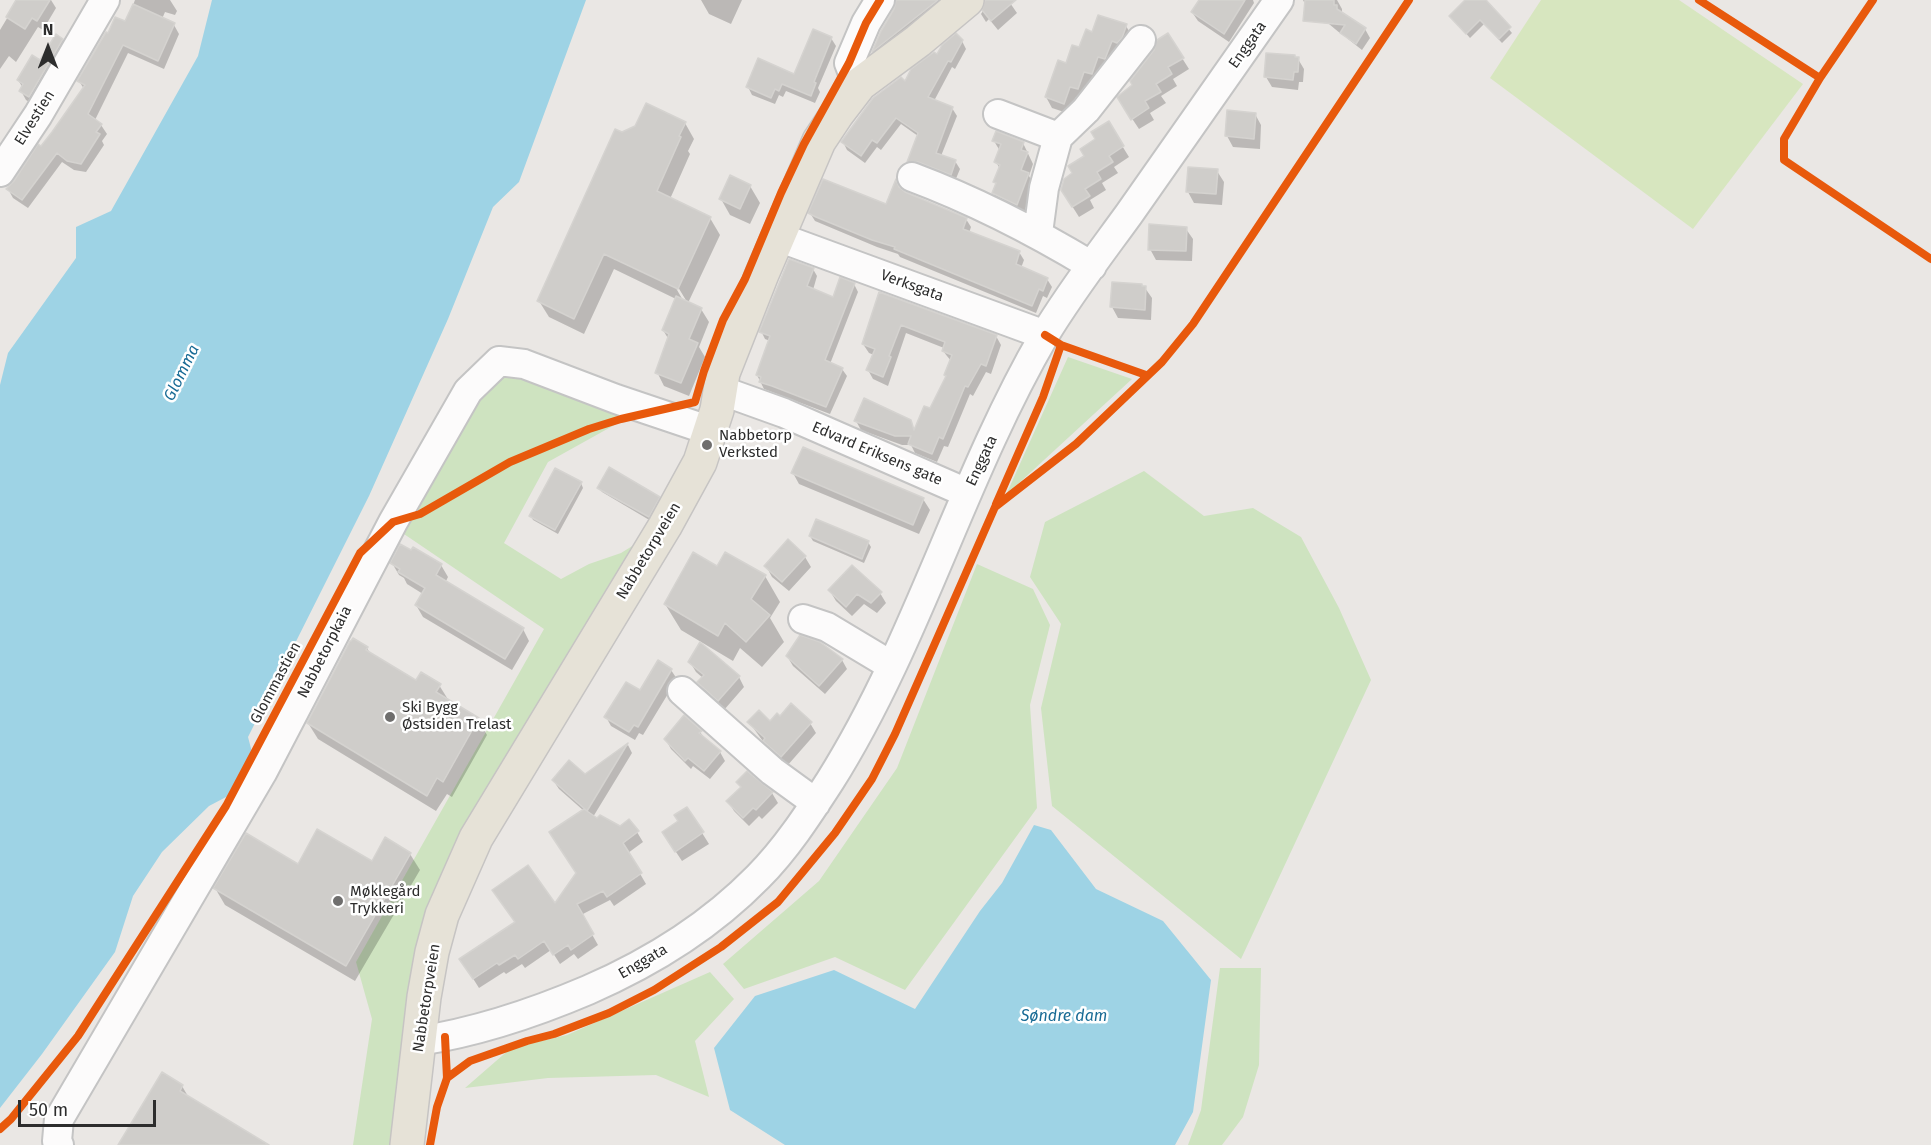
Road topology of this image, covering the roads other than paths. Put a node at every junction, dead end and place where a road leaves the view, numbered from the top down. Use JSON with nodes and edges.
{"nodes":[{"id":1,"x":105,"y":0,"type":"edge"},
{"id":2,"x":880,"y":0,"type":"edge"},
{"id":3,"x":967,"y":0,"type":"edge"},
{"id":4,"x":1279,"y":0,"type":"edge"},
{"id":5,"x":1141,"y":40,"type":"dead end"},
{"id":6,"x":860,"y":84,"type":"junction"},
{"id":7,"x":998,"y":114,"type":"dead end"},
{"id":8,"x":1058,"y":137,"type":"junction"},
{"id":9,"x":0,"y":172,"type":"edge"},
{"id":10,"x":912,"y":177,"type":"dead end"},
{"id":11,"x":1038,"y":233,"type":"junction"},
{"id":12,"x":778,"y":237,"type":"junction"},
{"id":13,"x":1092,"y":266,"type":"junction"},
{"id":14,"x":1045,"y":335,"type":"junction"},
{"id":15,"x":720,"y":390,"type":"junction"},
{"id":16,"x":711,"y":431,"type":"junction"},
{"id":17,"x":967,"y":493,"type":"junction"},
{"id":18,"x":803,"y":619,"type":"dead end"},
{"id":19,"x":892,"y":666,"type":"junction"},
{"id":20,"x":682,"y":691,"type":"dead end"},
{"id":21,"x":816,"y":803,"type":"junction"},
{"id":22,"x":419,"y":1041,"type":"junction"},
{"id":23,"x":59,"y":1145,"type":"edge"},
{"id":24,"x":407,"y":1145,"type":"edge"}],
"edges":[{"from":1,"to":9,"type":"street","name":"Elvestien"},
{"from":2,"to":6,"type":"street"},
{"from":3,"to":6,"type":"main road","name":"Nabbetorpveien"},
{"from":4,"to":13,"type":"street","name":"Enggata"},
{"from":5,"to":8,"type":"street"},
{"from":6,"to":12,"type":"main road","name":"Nabbetorpveien"},
{"from":7,"to":8,"type":"street"},
{"from":8,"to":11,"type":"street"},
{"from":10,"to":11,"type":"street"},
{"from":11,"to":13,"type":"street"},
{"from":12,"to":14,"type":"street","name":"Verksgata"},
{"from":12,"to":15,"type":"main road","name":"Nabbetorpveien"},
{"from":13,"to":14,"type":"street","name":"Enggata"},
{"from":14,"to":17,"type":"street","name":"Enggata"},
{"from":15,"to":16,"type":"main road","name":"Nabbetorpveien"},
{"from":15,"to":17,"type":"street","name":"Edvard Eriksens gate"},
{"from":16,"to":22,"type":"main road","name":"Nabbetorpveien"},
{"from":16,"to":23,"type":"street","name":"Nabbetorpkaia"},
{"from":17,"to":19,"type":"street","name":"Enggata"},
{"from":18,"to":19,"type":"street"},
{"from":19,"to":21,"type":"street","name":"Enggata"},
{"from":20,"to":21,"type":"street"},
{"from":21,"to":22,"type":"street","name":"Enggata"},
{"from":22,"to":24,"type":"main road","name":"Nabbetorpveien"}]}
